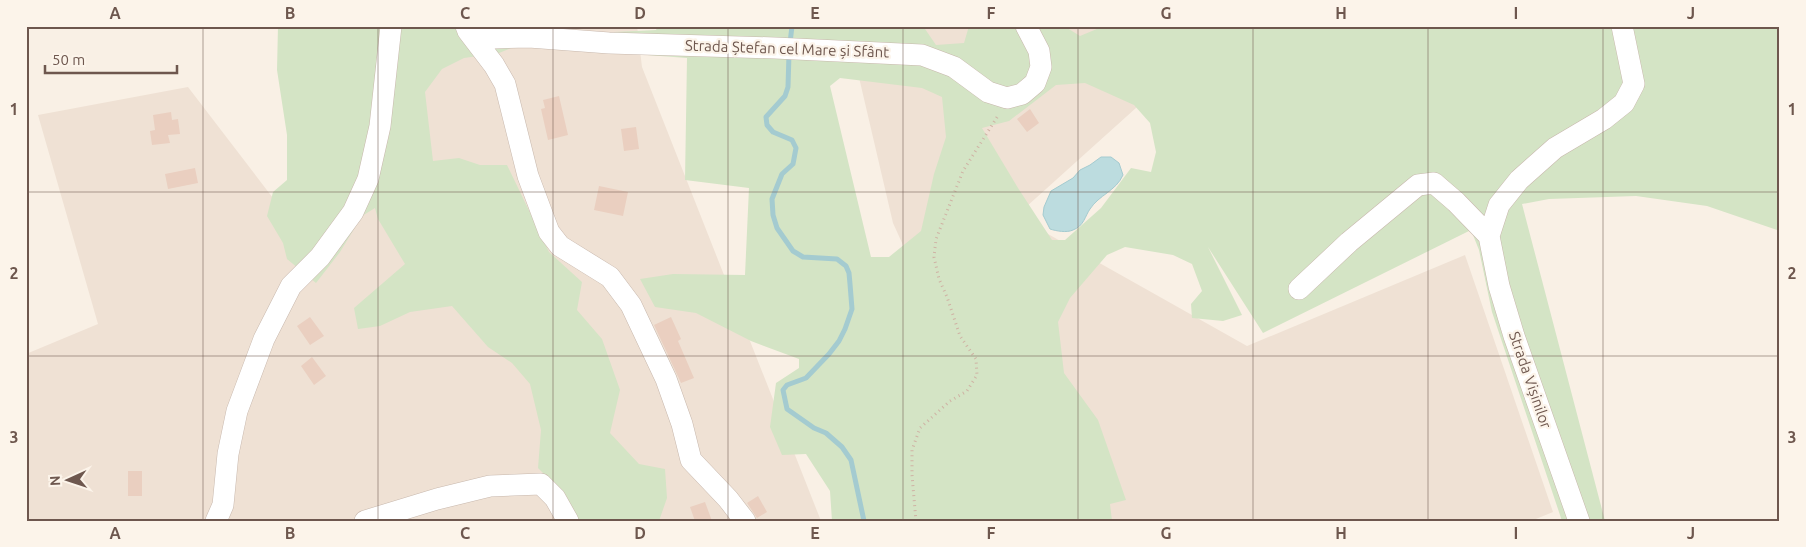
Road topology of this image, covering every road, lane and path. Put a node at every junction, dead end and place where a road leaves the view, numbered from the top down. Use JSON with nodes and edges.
{"nodes":[{"id":1,"x":391,"y":26,"type":"edge"},
{"id":2,"x":1026,"y":26,"type":"edge"},
{"id":3,"x":1622,"y":26,"type":"edge"},
{"id":4,"x":467,"y":29,"type":"edge"},
{"id":5,"x":1007,"y":98,"type":"junction"},
{"id":6,"x":1489,"y":236,"type":"junction"},
{"id":7,"x":1299,"y":289,"type":"dead end"},
{"id":8,"x":216,"y":521,"type":"edge"},
{"id":9,"x":365,"y":521,"type":"edge"},
{"id":10,"x":568,"y":521,"type":"edge"},
{"id":11,"x":745,"y":521,"type":"edge"},
{"id":12,"x":916,"y":521,"type":"edge"},
{"id":13,"x":1579,"y":521,"type":"edge"}],
"edges":[{"from":1,"to":8,"type":"street"},
{"from":2,"to":5,"type":"street"},
{"from":3,"to":6,"type":"street","name":"Strada Vișinilor"},
{"from":4,"to":5,"type":"street","name":"Strada Ștefan cel Mare și Sfânt"},
{"from":4,"to":11,"type":"street"},
{"from":5,"to":12,"type":"path"},
{"from":6,"to":7,"type":"street"},
{"from":6,"to":13,"type":"street","name":"Strada Vișinilor"},
{"from":9,"to":10,"type":"street"}]}
